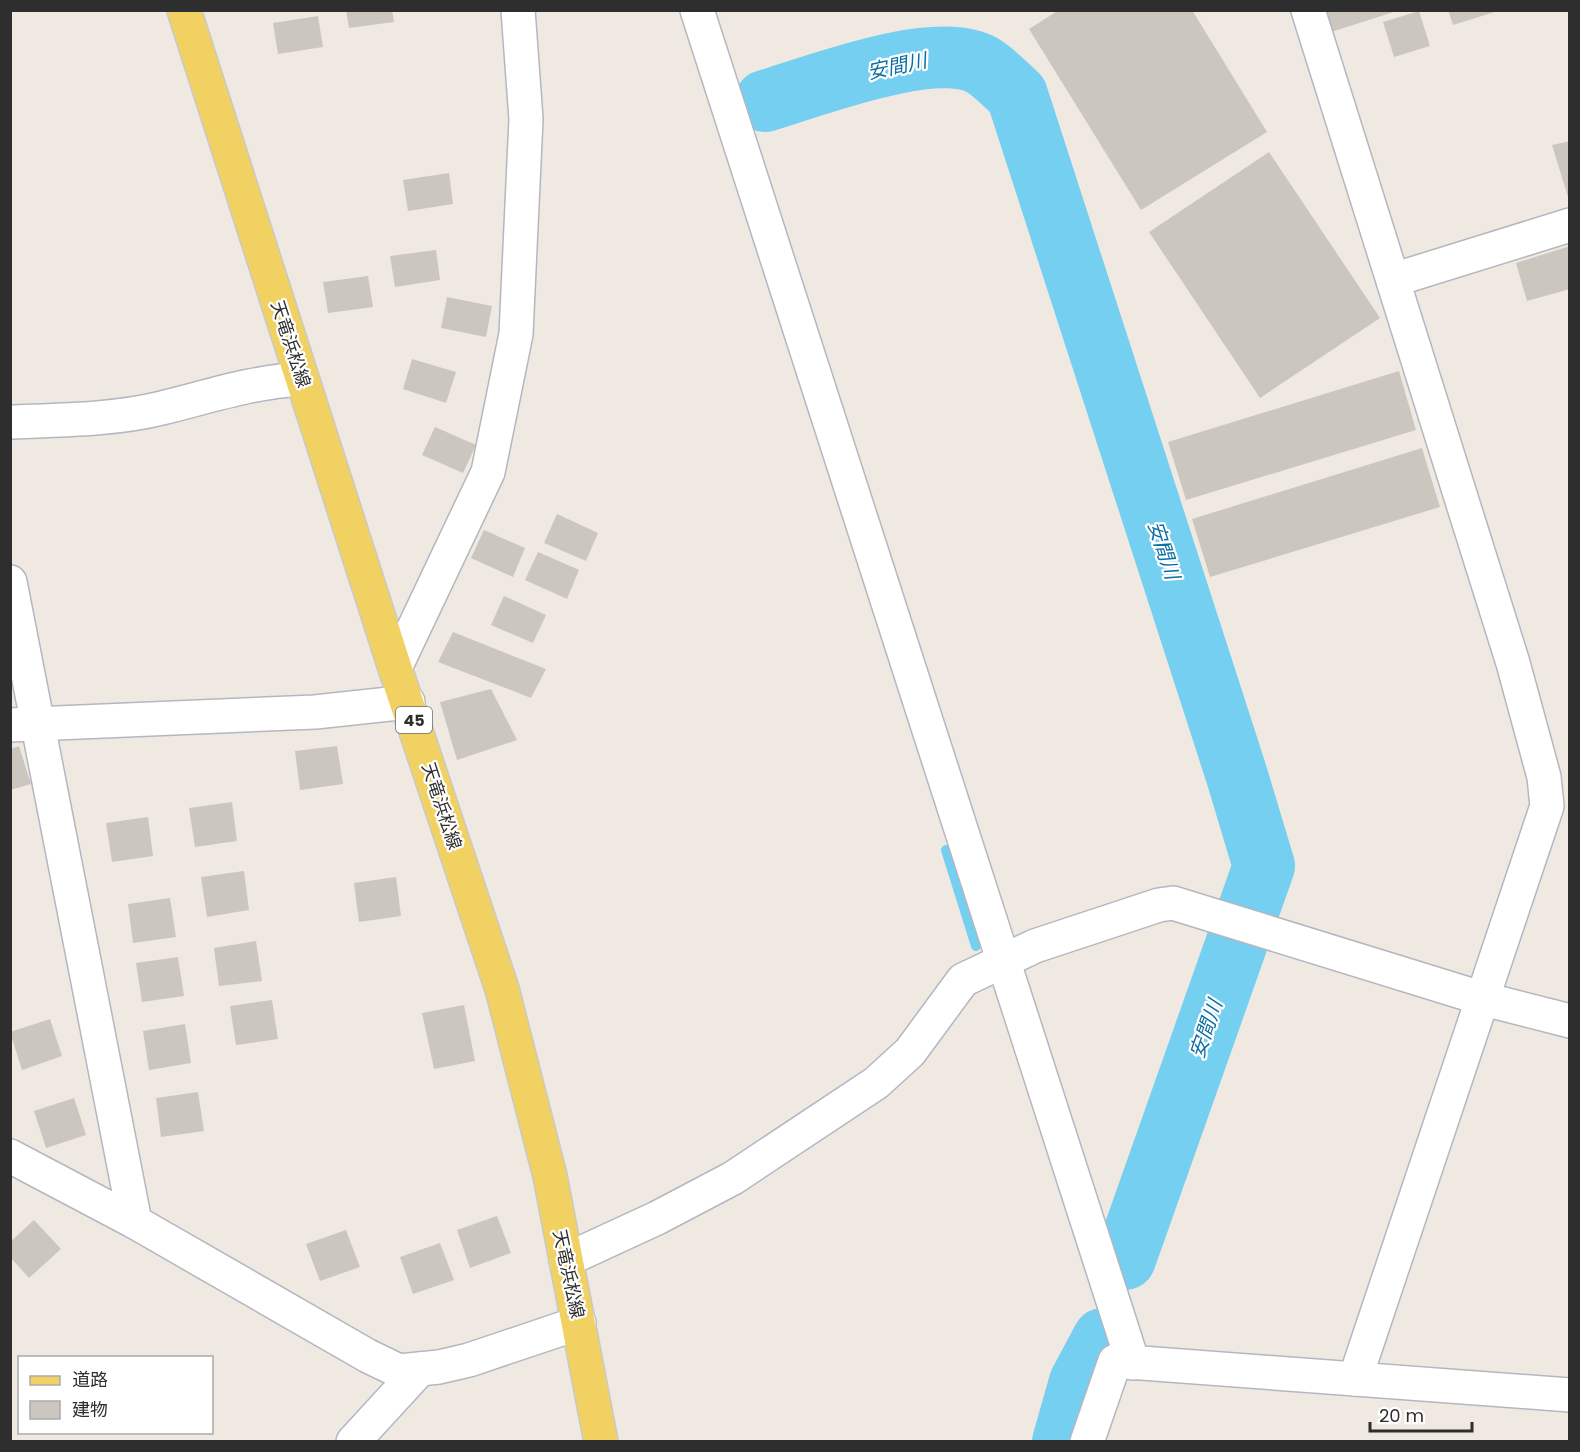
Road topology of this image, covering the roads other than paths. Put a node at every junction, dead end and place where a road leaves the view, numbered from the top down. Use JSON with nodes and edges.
{"nodes":[{"id":1,"x":184,"y":10,"type":"edge"},
{"id":2,"x":518,"y":10,"type":"edge"},
{"id":3,"x":697,"y":10,"type":"edge"},
{"id":4,"x":1308,"y":10,"type":"edge"},
{"id":5,"x":1569,"y":225,"type":"edge"},
{"id":6,"x":1393,"y":280,"type":"junction"},
{"id":7,"x":303,"y":379,"type":"junction"},
{"id":8,"x":10,"y":422,"type":"edge"},
{"id":9,"x":10,"y":582,"type":"edge"},
{"id":10,"x":395,"y":668,"type":"junction"},
{"id":11,"x":408,"y":702,"type":"junction"},
{"id":12,"x":25,"y":724,"type":"edge"},
{"id":13,"x":1002,"y":960,"type":"junction"},
{"id":14,"x":1484,"y":999,"type":"junction"},
{"id":15,"x":1569,"y":1021,"type":"edge"},
{"id":16,"x":10,"y":1156,"type":"edge"},
{"id":17,"x":135,"y":1222,"type":"junction"},
{"id":18,"x":566,"y":1260,"type":"junction"},
{"id":19,"x":579,"y":1323,"type":"junction"},
{"id":20,"x":1133,"y":1363,"type":"junction"},
{"id":21,"x":420,"y":1369,"type":"junction"},
{"id":22,"x":1354,"y":1379,"type":"junction"},
{"id":23,"x":1569,"y":1395,"type":"edge"},
{"id":24,"x":356,"y":1441,"type":"edge"},
{"id":25,"x":601,"y":1442,"type":"edge"},
{"id":26,"x":1088,"y":1442,"type":"edge"}],
"edges":[{"from":1,"to":7,"type":"main road","name":"天竜浜松線","number":"45"},
{"from":2,"to":10,"type":"street"},
{"from":3,"to":13,"type":"street"},
{"from":4,"to":6,"type":"street"},
{"from":5,"to":6,"type":"street"},
{"from":6,"to":14,"type":"street"},
{"from":7,"to":8,"type":"street"},
{"from":7,"to":10,"type":"main road","name":"天竜浜松線","number":"45"},
{"from":9,"to":12,"type":"street"},
{"from":10,"to":11,"type":"main road","name":"天竜浜松線","number":"45"},
{"from":11,"to":12,"type":"street"},
{"from":11,"to":18,"type":"main road","name":"天竜浜松線","number":"45"},
{"from":12,"to":17,"type":"street"},
{"from":13,"to":14,"type":"street"},
{"from":13,"to":18,"type":"street"},
{"from":13,"to":20,"type":"street"},
{"from":14,"to":15,"type":"street"},
{"from":14,"to":22,"type":"street"},
{"from":16,"to":17,"type":"street"},
{"from":17,"to":21,"type":"street"},
{"from":18,"to":19,"type":"main road","name":"天竜浜松線","number":"45"},
{"from":19,"to":21,"type":"street"},
{"from":19,"to":25,"type":"main road","name":"天竜浜松線","number":"45"},
{"from":20,"to":22,"type":"street"},
{"from":20,"to":26,"type":"street"},
{"from":21,"to":24,"type":"street"},
{"from":22,"to":23,"type":"street"}]}
